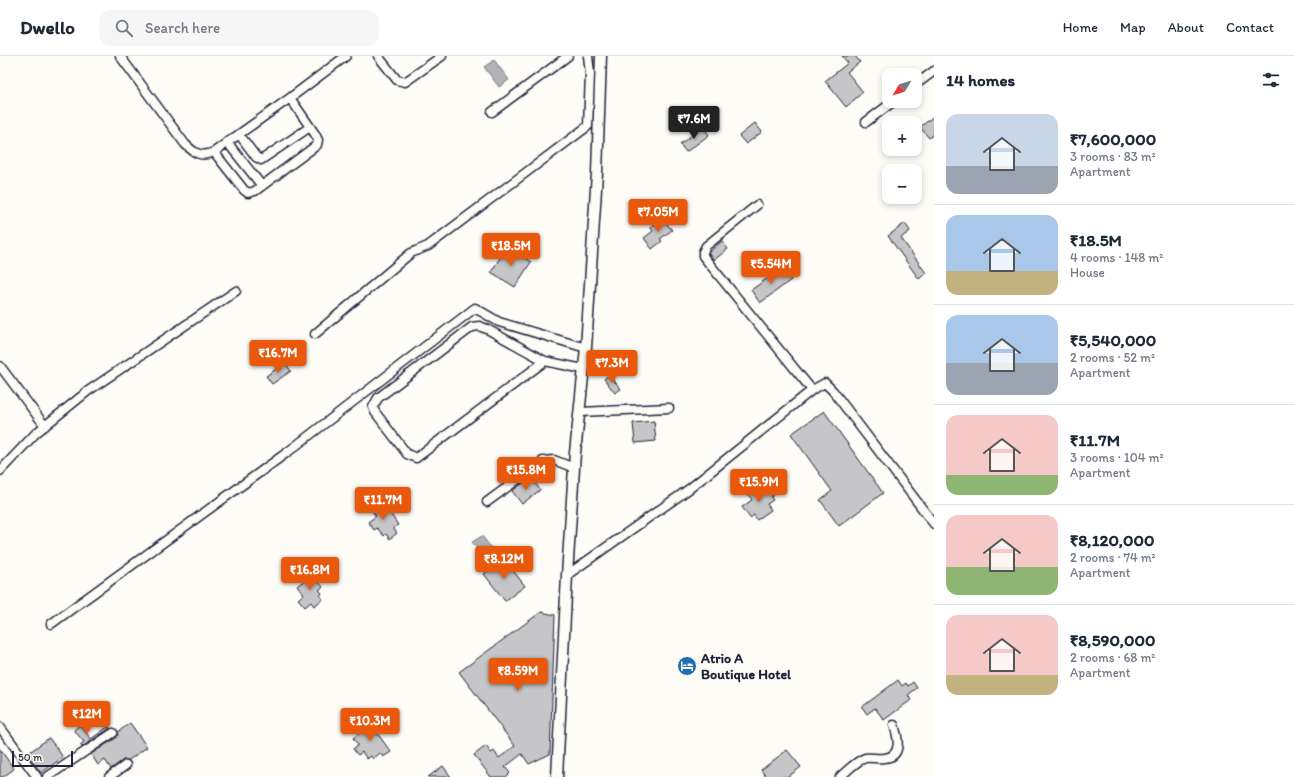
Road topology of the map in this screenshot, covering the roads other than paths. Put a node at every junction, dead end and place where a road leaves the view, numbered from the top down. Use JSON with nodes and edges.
{"nodes":[{"id":1,"x":120,"y":56,"type":"edge"},
{"id":2,"x":346,"y":56,"type":"edge"},
{"id":3,"x":378,"y":56,"type":"edge"},
{"id":4,"x":442,"y":56,"type":"edge"},
{"id":5,"x":568,"y":56,"type":"edge"},
{"id":6,"x":588,"y":56,"type":"edge"},
{"id":7,"x":601,"y":56,"type":"edge"},
{"id":8,"x":934,"y":71,"type":"edge"},
{"id":9,"x":922,"y":80,"type":"edge"},
{"id":10,"x":290,"y":98,"type":"junction"},
{"id":11,"x":885,"y":108,"type":"edge"},
{"id":12,"x":492,"y":112,"type":"dead end"},
{"id":13,"x":866,"y":122,"type":"dead end"},
{"id":14,"x":310,"y":127,"type":"junction"},
{"id":15,"x":239,"y":134,"type":"junction"},
{"id":16,"x":227,"y":142,"type":"junction"},
{"id":17,"x":214,"y":152,"type":"junction"},
{"id":18,"x":262,"y":186,"type":"junction"},
{"id":19,"x":757,"y":205,"type":"dead end"},
{"id":20,"x":236,"y":291,"type":"dead end"},
{"id":21,"x":316,"y":334,"type":"dead end"},
{"id":22,"x":586,"y":348,"type":"junction"},
{"id":23,"x":545,"y":361,"type":"junction"},
{"id":24,"x":0,"y":366,"type":"edge"},
{"id":25,"x":583,"y":369,"type":"junction"},
{"id":26,"x":812,"y":390,"type":"junction"},
{"id":27,"x":669,"y":408,"type":"dead end"},
{"id":28,"x":580,"y":412,"type":"junction"},
{"id":29,"x":45,"y":426,"type":"junction"},
{"id":30,"x":574,"y":468,"type":"junction"},
{"id":31,"x":0,"y":471,"type":"edge"},
{"id":32,"x":487,"y":502,"type":"dead end"},
{"id":33,"x":934,"y":524,"type":"edge"},
{"id":34,"x":567,"y":576,"type":"junction"},
{"id":35,"x":51,"y":624,"type":"dead end"},
{"id":36,"x":894,"y":725,"type":"dead end"},
{"id":37,"x":0,"y":727,"type":"edge"},
{"id":38,"x":113,"y":732,"type":"dead end"},
{"id":39,"x":126,"y":765,"type":"dead end"},
{"id":40,"x":38,"y":777,"type":"edge"},
{"id":41,"x":47,"y":777,"type":"edge"},
{"id":42,"x":108,"y":777,"type":"edge"},
{"id":43,"x":557,"y":777,"type":"edge"},
{"id":44,"x":840,"y":777,"type":"edge"}],
"edges":[{"from":1,"to":17,"type":"street"},
{"from":2,"to":10,"type":"street"},
{"from":3,"to":4,"type":"street"},
{"from":5,"to":12,"type":"street"},
{"from":6,"to":21,"type":"street"},
{"from":7,"to":22,"type":"main road"},
{"from":8,"to":9,"type":"street"},
{"from":10,"to":14,"type":"street"},
{"from":10,"to":15,"type":"street"},
{"from":11,"to":13,"type":"street"},
{"from":14,"to":15,"type":"street"},
{"from":14,"to":18,"type":"street"},
{"from":15,"to":16,"type":"street"},
{"from":16,"to":17,"type":"street"},
{"from":16,"to":18,"type":"street"},
{"from":17,"to":18,"type":"street"},
{"from":19,"to":26,"type":"street"},
{"from":20,"to":29,"type":"street"},
{"from":22,"to":25,"type":"main road"},
{"from":22,"to":35,"type":"street"},
{"from":23,"to":23,"type":"street"},
{"from":23,"to":25,"type":"street"},
{"from":24,"to":29,"type":"street"},
{"from":25,"to":28,"type":"main road"},
{"from":26,"to":33,"type":"street"},
{"from":26,"to":34,"type":"street"},
{"from":27,"to":28,"type":"street"},
{"from":28,"to":30,"type":"main road"},
{"from":29,"to":31,"type":"street"},
{"from":30,"to":32,"type":"street"},
{"from":30,"to":34,"type":"main road"},
{"from":34,"to":43,"type":"main road"},
{"from":36,"to":44,"type":"street"},
{"from":37,"to":40,"type":"street"},
{"from":38,"to":41,"type":"street"},
{"from":39,"to":42,"type":"street"}]}
